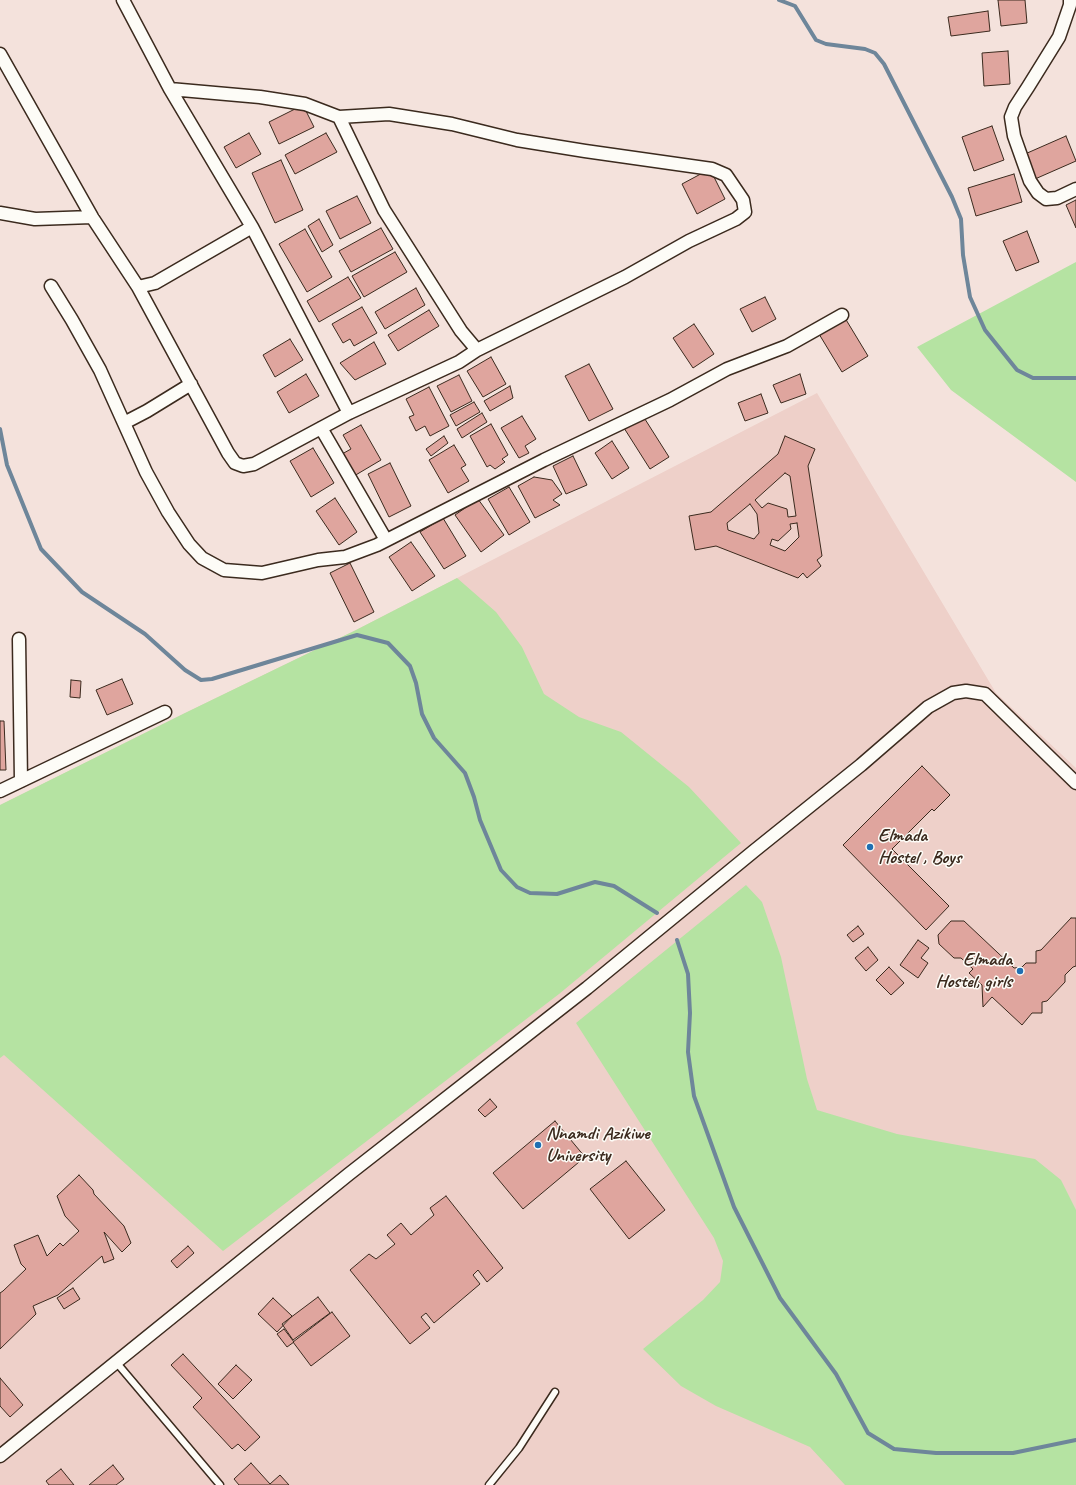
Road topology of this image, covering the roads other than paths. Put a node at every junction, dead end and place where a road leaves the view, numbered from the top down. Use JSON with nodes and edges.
{"nodes":[{"id":1,"x":123,"y":0,"type":"edge"},
{"id":2,"x":1070,"y":3,"type":"edge"},
{"id":3,"x":1076,"y":17,"type":"edge"},
{"id":4,"x":0,"y":54,"type":"edge"},
{"id":5,"x":170,"y":89,"type":"junction"},
{"id":6,"x":339,"y":117,"type":"junction"},
{"id":7,"x":1076,"y":188,"type":"edge"},
{"id":8,"x":0,"y":213,"type":"edge"},
{"id":9,"x":92,"y":217,"type":"junction"},
{"id":10,"x":252,"y":227,"type":"junction"},
{"id":11,"x":51,"y":286,"type":"dead end"},
{"id":12,"x":138,"y":287,"type":"junction"},
{"id":13,"x":842,"y":315,"type":"dead end"},
{"id":14,"x":477,"y":350,"type":"junction"},
{"id":15,"x":190,"y":384,"type":"junction"},
{"id":16,"x":349,"y":413,"type":"junction"},
{"id":17,"x":124,"y":423,"type":"junction"},
{"id":18,"x":321,"y":428,"type":"junction"},
{"id":19,"x":386,"y":540,"type":"junction"},
{"id":20,"x":19,"y":639,"type":"dead end"},
{"id":21,"x":165,"y":712,"type":"dead end"},
{"id":22,"x":21,"y":781,"type":"junction"},
{"id":23,"x":1076,"y":783,"type":"edge"},
{"id":24,"x":0,"y":791,"type":"edge"},
{"id":25,"x":116,"y":1362,"type":"junction"},
{"id":26,"x":555,"y":1392,"type":"dead end"},
{"id":27,"x":0,"y":1456,"type":"edge"},
{"id":28,"x":220,"y":1485,"type":"edge"},
{"id":29,"x":489,"y":1485,"type":"edge"}],
"edges":[{"from":1,"to":5,"type":"street"},
{"from":2,"to":3,"type":"street"},
{"from":2,"to":7,"type":"street"},
{"from":4,"to":9,"type":"street"},
{"from":5,"to":6,"type":"street"},
{"from":5,"to":10,"type":"street"},
{"from":6,"to":14,"type":"street"},
{"from":6,"to":14,"type":"street"},
{"from":8,"to":9,"type":"street"},
{"from":9,"to":12,"type":"street"},
{"from":10,"to":12,"type":"street"},
{"from":10,"to":16,"type":"street"},
{"from":11,"to":17,"type":"street"},
{"from":12,"to":15,"type":"street"},
{"from":13,"to":19,"type":"street"},
{"from":14,"to":16,"type":"street"},
{"from":15,"to":17,"type":"street"},
{"from":15,"to":18,"type":"street"},
{"from":16,"to":18,"type":"street"},
{"from":17,"to":19,"type":"street"},
{"from":18,"to":19,"type":"street"},
{"from":20,"to":22,"type":"street"},
{"from":21,"to":22,"type":"street"},
{"from":22,"to":24,"type":"street"},
{"from":23,"to":25,"type":"street"},
{"from":25,"to":27,"type":"street"},
{"from":25,"to":28,"type":"lane"},
{"from":26,"to":29,"type":"lane"}]}
